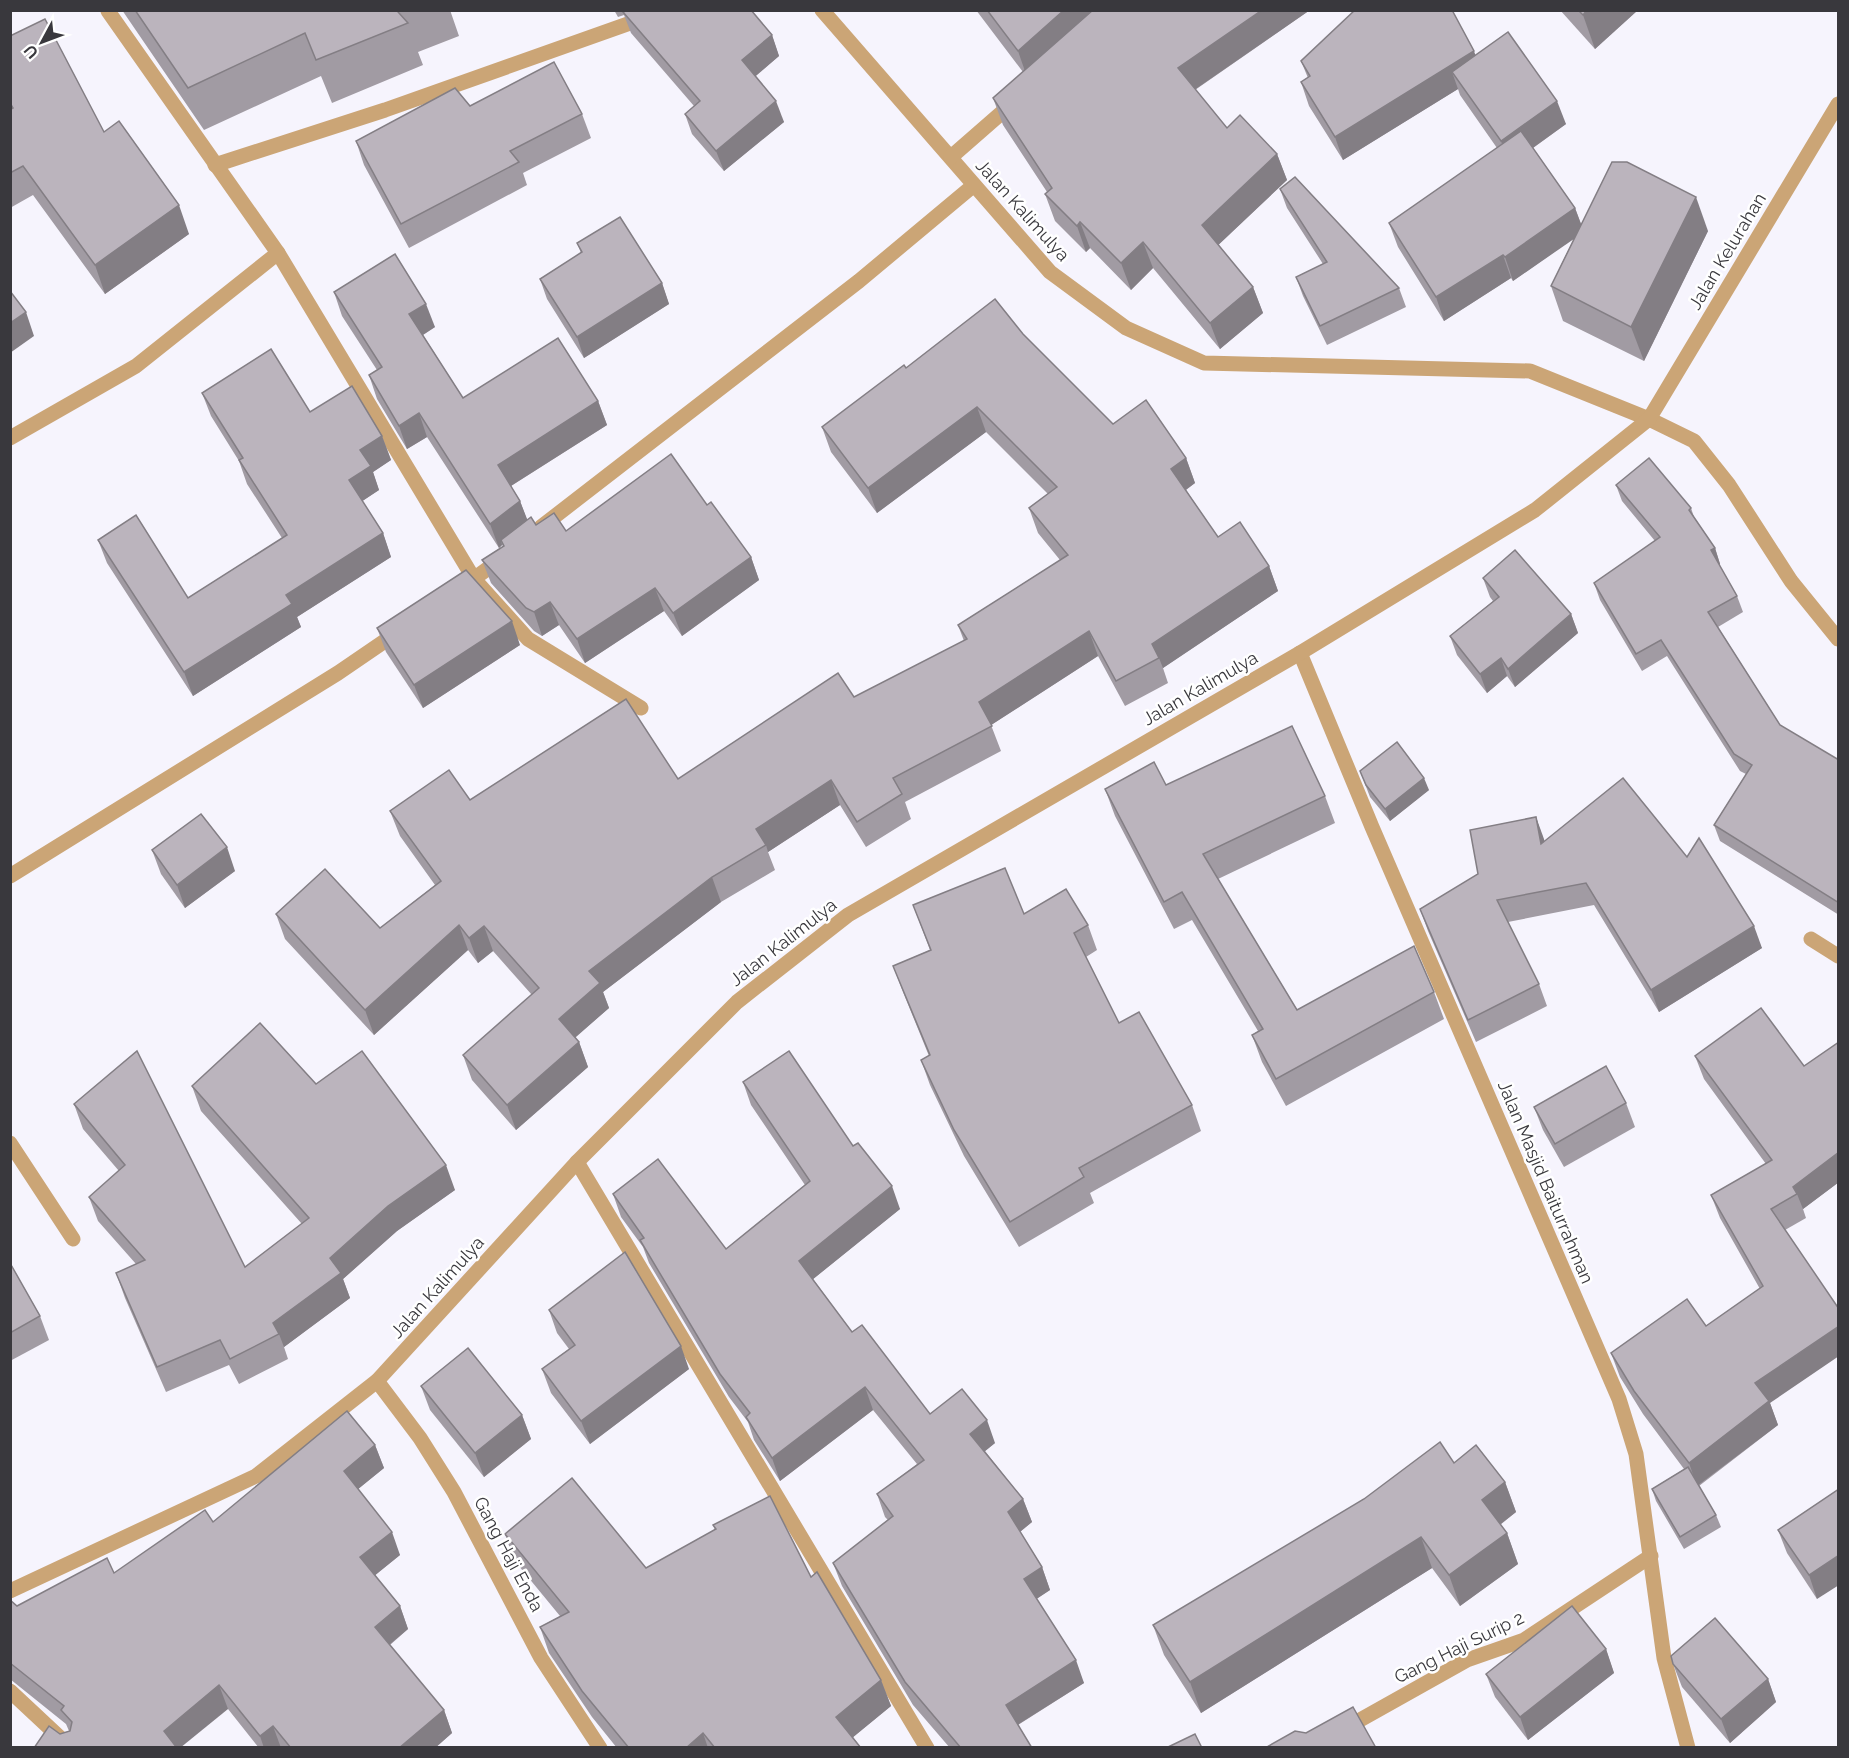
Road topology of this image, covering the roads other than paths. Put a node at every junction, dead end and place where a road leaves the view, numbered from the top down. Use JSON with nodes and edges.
{"nodes":[{"id":1,"x":667,"y":10,"type":"edge"},
{"id":2,"x":822,"y":10,"type":"edge"},
{"id":3,"x":108,"y":11,"type":"edge"},
{"id":4,"x":1022,"y":96,"type":"edge"},
{"id":5,"x":1839,"y":104,"type":"edge"},
{"id":6,"x":951,"y":158,"type":"junction"},
{"id":7,"x":215,"y":165,"type":"junction"},
{"id":8,"x":974,"y":185,"type":"junction"},
{"id":9,"x":278,"y":253,"type":"junction"},
{"id":10,"x":1649,"y":419,"type":"junction"},
{"id":11,"x":10,"y":438,"type":"edge"},
{"id":12,"x":530,"y":536,"type":"edge"},
{"id":13,"x":512,"y":550,"type":"edge"},
{"id":14,"x":474,"y":579,"type":"junction"},
{"id":15,"x":445,"y":599,"type":"edge"},
{"id":16,"x":406,"y":626,"type":"edge"},
{"id":17,"x":1839,"y":639,"type":"edge"},
{"id":18,"x":1300,"y":653,"type":"junction"},
{"id":19,"x":641,"y":708,"type":"dead end"},
{"id":20,"x":10,"y":876,"type":"edge"},
{"id":21,"x":1811,"y":939,"type":"dead end"},
{"id":22,"x":1839,"y":956,"type":"edge"},
{"id":23,"x":10,"y":1143,"type":"edge"},
{"id":24,"x":577,"y":1162,"type":"junction"},
{"id":25,"x":73,"y":1239,"type":"dead end"},
{"id":26,"x":377,"y":1381,"type":"junction"},
{"id":27,"x":1651,"y":1556,"type":"junction"},
{"id":28,"x":10,"y":1591,"type":"edge"},
{"id":29,"x":10,"y":1691,"type":"edge"},
{"id":30,"x":71,"y":1748,"type":"edge"},
{"id":31,"x":600,"y":1748,"type":"edge"},
{"id":32,"x":927,"y":1748,"type":"edge"},
{"id":33,"x":1310,"y":1748,"type":"edge"},
{"id":34,"x":1688,"y":1748,"type":"edge"}],
"edges":[{"from":1,"to":7,"type":"street"},
{"from":2,"to":6,"type":"street","name":"Jalan Kalimulya"},
{"from":3,"to":7,"type":"street"},
{"from":4,"to":6,"type":"street"},
{"from":5,"to":10,"type":"street","name":"Jalan Kelurahan"},
{"from":6,"to":8,"type":"street","name":"Jalan Kalimulya"},
{"from":7,"to":9,"type":"street"},
{"from":8,"to":10,"type":"street","name":"Jalan Kalimulya"},
{"from":8,"to":12,"type":"street"},
{"from":9,"to":11,"type":"street"},
{"from":9,"to":14,"type":"street"},
{"from":10,"to":17,"type":"street"},
{"from":10,"to":18,"type":"street","name":"Jalan Kalimulya"},
{"from":13,"to":14,"type":"street"},
{"from":14,"to":15,"type":"street"},
{"from":14,"to":19,"type":"street"},
{"from":16,"to":20,"type":"street"},
{"from":18,"to":24,"type":"street","name":"Jalan Kalimulya"},
{"from":18,"to":27,"type":"street","name":"Jalan Masjid Baiturrahman"},
{"from":21,"to":22,"type":"street"},
{"from":23,"to":25,"type":"street"},
{"from":24,"to":26,"type":"street","name":"Jalan Kalimulya"},
{"from":24,"to":32,"type":"street"},
{"from":26,"to":28,"type":"street","name":"Jalan Kalimulya"},
{"from":26,"to":31,"type":"street","name":"Gang Haji Enda"},
{"from":27,"to":33,"type":"street","name":"Gang Haji Surip 2"},
{"from":27,"to":34,"type":"street","name":"Jalan Masjid Baiturrahman"},
{"from":29,"to":30,"type":"street"}]}
